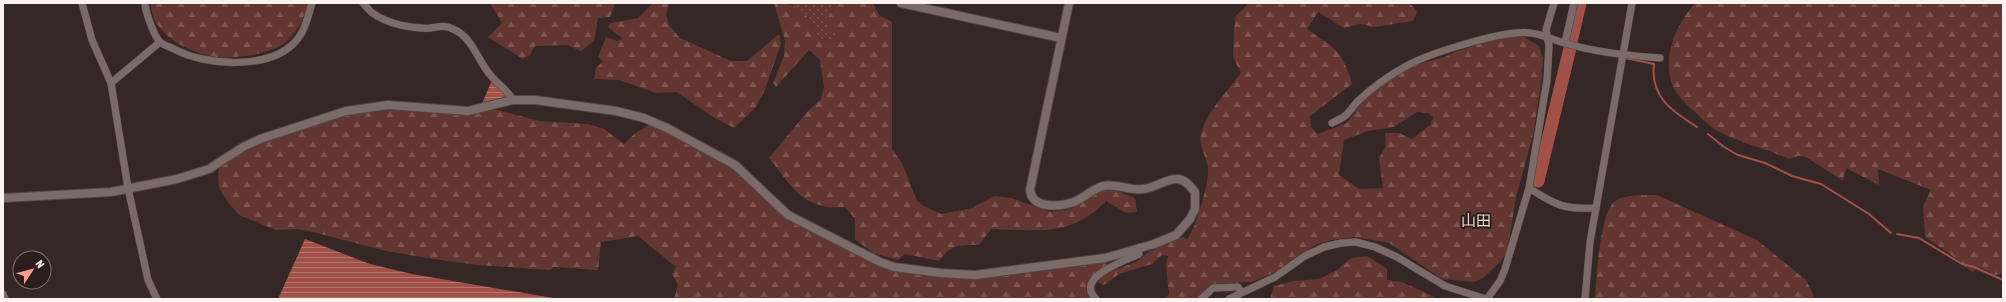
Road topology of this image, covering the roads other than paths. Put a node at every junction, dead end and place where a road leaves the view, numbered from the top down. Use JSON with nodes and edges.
{"nodes":[{"id":1,"x":82,"y":3,"type":"edge"},
{"id":2,"x":145,"y":3,"type":"edge"},
{"id":3,"x":312,"y":3,"type":"edge"},
{"id":4,"x":363,"y":3,"type":"edge"},
{"id":5,"x":901,"y":3,"type":"edge"},
{"id":6,"x":1069,"y":3,"type":"edge"},
{"id":7,"x":1554,"y":3,"type":"edge"},
{"id":8,"x":1574,"y":3,"type":"edge"},
{"id":9,"x":1632,"y":3,"type":"edge"},
{"id":10,"x":1061,"y":38,"type":"junction"},
{"id":11,"x":1548,"y":38,"type":"junction"},
{"id":12,"x":160,"y":42,"type":"junction"},
{"id":13,"x":1568,"y":44,"type":"junction"},
{"id":14,"x":1622,"y":53,"type":"junction"},
{"id":15,"x":1660,"y":58,"type":"dead end"},
{"id":16,"x":111,"y":83,"type":"junction"},
{"id":17,"x":514,"y":100,"type":"junction"},
{"id":18,"x":1332,"y":123,"type":"dead end"},
{"id":19,"x":128,"y":188,"type":"junction"},
{"id":20,"x":1529,"y":188,"type":"junction"},
{"id":21,"x":3,"y":198,"type":"edge"},
{"id":22,"x":1596,"y":208,"type":"junction"},
{"id":23,"x":1139,"y":248,"type":"junction"},
{"id":24,"x":1241,"y":292,"type":"junction"},
{"id":25,"x":3,"y":294,"type":"edge"},
{"id":26,"x":5,"y":299,"type":"edge"},
{"id":27,"x":157,"y":299,"type":"edge"},
{"id":28,"x":1096,"y":299,"type":"edge"},
{"id":29,"x":1201,"y":299,"type":"edge"},
{"id":30,"x":1229,"y":299,"type":"edge"},
{"id":31,"x":1486,"y":299,"type":"edge"},
{"id":32,"x":1585,"y":299,"type":"edge"}],
"edges":[{"from":1,"to":16,"type":"street"},
{"from":2,"to":12,"type":"street"},
{"from":3,"to":12,"type":"street"},
{"from":4,"to":17,"type":"street"},
{"from":5,"to":10,"type":"street"},
{"from":6,"to":10,"type":"street"},
{"from":7,"to":11,"type":"street"},
{"from":8,"to":13,"type":"street"},
{"from":9,"to":14,"type":"street"},
{"from":10,"to":23,"type":"street"},
{"from":11,"to":13,"type":"street"},
{"from":11,"to":18,"type":"street"},
{"from":11,"to":20,"type":"street"},
{"from":12,"to":16,"type":"street"},
{"from":13,"to":14,"type":"street"},
{"from":14,"to":15,"type":"street"},
{"from":14,"to":22,"type":"street"},
{"from":16,"to":19,"type":"street"},
{"from":17,"to":19,"type":"street"},
{"from":17,"to":23,"type":"street"},
{"from":19,"to":21,"type":"street"},
{"from":19,"to":27,"type":"street"},
{"from":20,"to":22,"type":"street"},
{"from":20,"to":31,"type":"street"},
{"from":22,"to":32,"type":"street"},
{"from":23,"to":28,"type":"street"},
{"from":24,"to":29,"type":"street"},
{"from":24,"to":30,"type":"street"},
{"from":24,"to":31,"type":"street"},
{"from":25,"to":26,"type":"street"}]}
